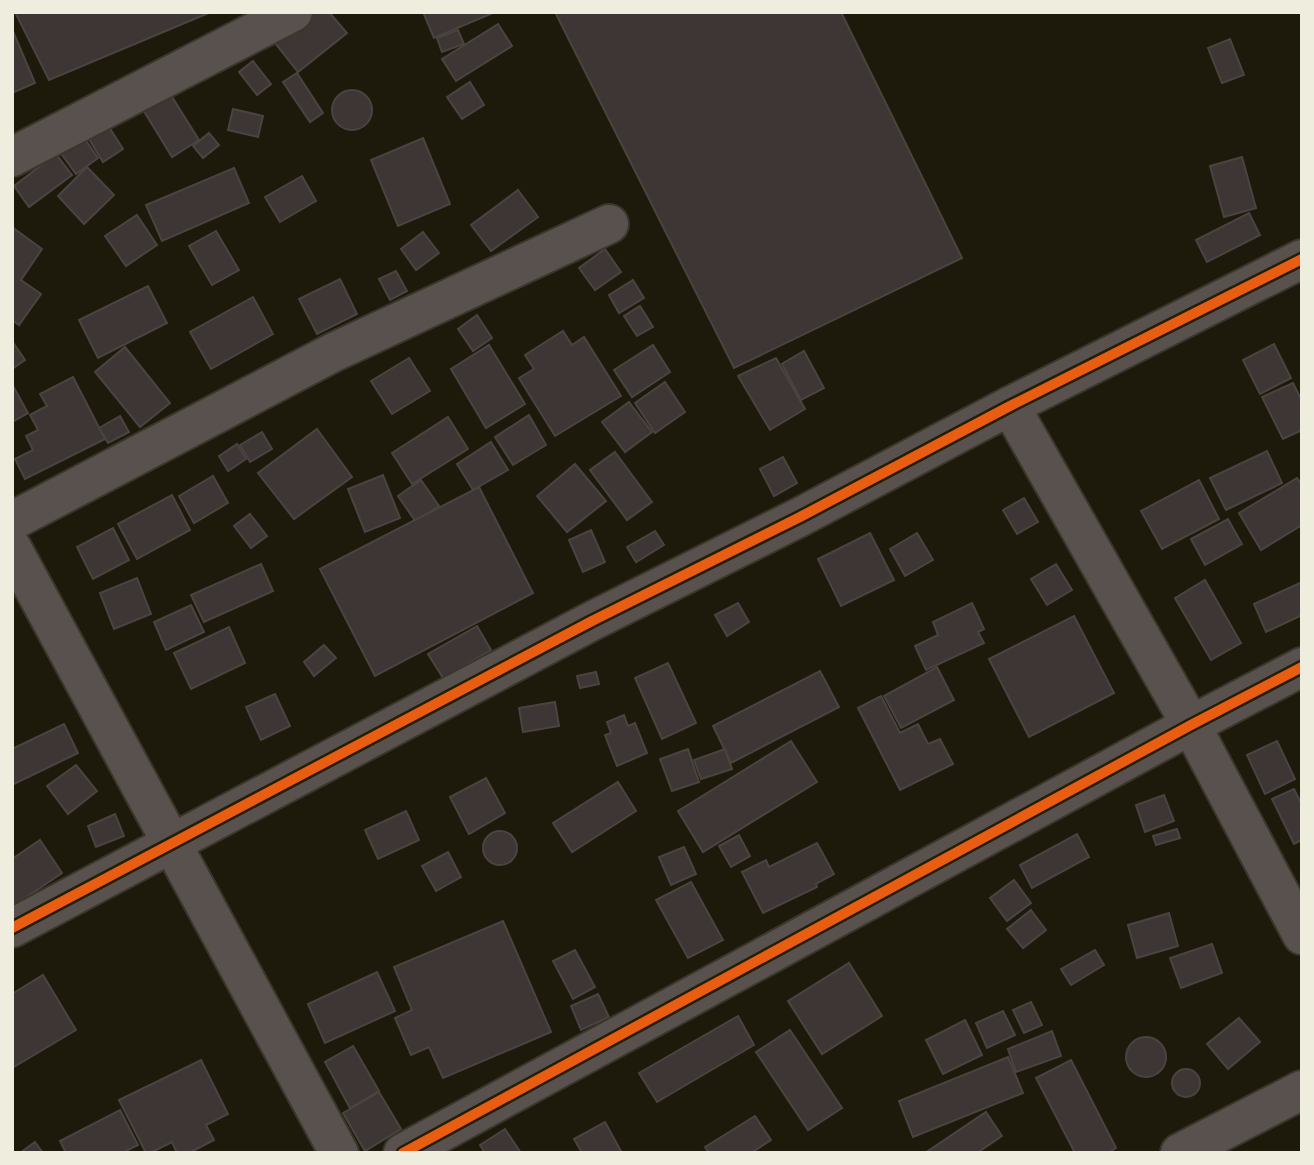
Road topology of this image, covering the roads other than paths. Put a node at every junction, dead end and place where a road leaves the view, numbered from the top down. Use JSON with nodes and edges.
{"nodes":[{"id":1,"x":293,"y":12,"type":"edge"},
{"id":2,"x":12,"y":157,"type":"edge"},
{"id":3,"x":609,"y":224,"type":"dead end"},
{"id":4,"x":1302,"y":259,"type":"edge"},
{"id":5,"x":1010,"y":406,"type":"junction"},
{"id":6,"x":12,"y":521,"type":"edge"},
{"id":7,"x":12,"y":548,"type":"edge"},
{"id":8,"x":1302,"y":667,"type":"edge"},
{"id":9,"x":1191,"y":725,"type":"junction"},
{"id":10,"x":172,"y":843,"type":"junction"},
{"id":11,"x":12,"y":928,"type":"edge"},
{"id":12,"x":1302,"y":935,"type":"edge"},
{"id":13,"x":1302,"y":1090,"type":"edge"},
{"id":14,"x":339,"y":1153,"type":"edge"},
{"id":15,"x":403,"y":1153,"type":"edge"},
{"id":16,"x":1180,"y":1153,"type":"edge"}],
"edges":[{"from":1,"to":2,"type":"street"},
{"from":3,"to":6,"type":"street"},
{"from":4,"to":5,"type":"street"},
{"from":5,"to":9,"type":"street"},
{"from":5,"to":10,"type":"street"},
{"from":7,"to":10,"type":"street"},
{"from":8,"to":9,"type":"street"},
{"from":9,"to":12,"type":"street"},
{"from":9,"to":15,"type":"street"},
{"from":10,"to":11,"type":"street"},
{"from":10,"to":14,"type":"street"},
{"from":13,"to":16,"type":"street"}]}
